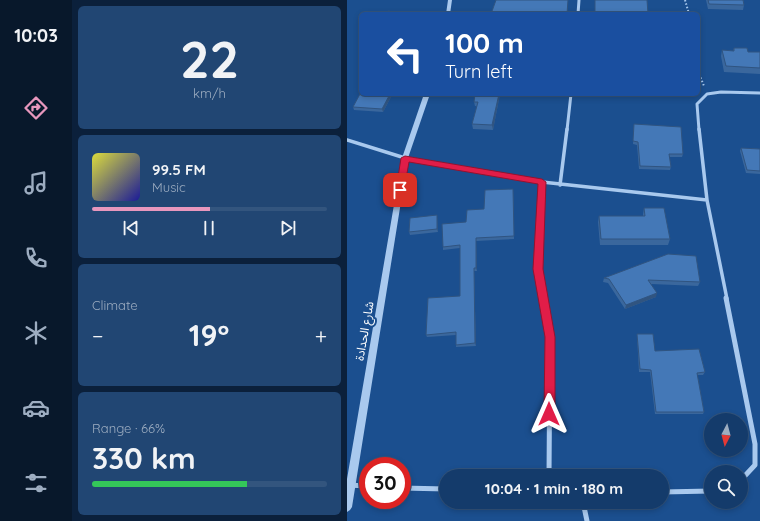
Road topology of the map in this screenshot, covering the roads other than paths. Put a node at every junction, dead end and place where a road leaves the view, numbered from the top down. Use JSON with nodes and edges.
{"nodes":[{"id":1,"x":450,"y":0,"type":"edge"},
{"id":2,"x":579,"y":0,"type":"edge"},
{"id":3,"x":447,"y":12,"type":"edge"},
{"id":4,"x":578,"y":12,"type":"edge"},
{"id":5,"x":760,"y":94,"type":"edge"},
{"id":6,"x":426,"y":96,"type":"edge"},
{"id":7,"x":571,"y":96,"type":"edge"},
{"id":8,"x":347,"y":140,"type":"edge"},
{"id":9,"x":405,"y":158,"type":"junction"},
{"id":10,"x":542,"y":182,"type":"junction"},
{"id":11,"x":560,"y":185,"type":"junction"},
{"id":12,"x":707,"y":200,"type":"junction"},
{"id":13,"x":549,"y":469,"type":"edge"},
{"id":14,"x":748,"y":472,"type":"edge"},
{"id":15,"x":349,"y":486,"type":"edge"},
{"id":16,"x":411,"y":488,"type":"edge"},
{"id":17,"x":439,"y":489,"type":"edge"},
{"id":18,"x":669,"y":492,"type":"edge"},
{"id":19,"x":704,"y":492,"type":"edge"},
{"id":20,"x":347,"y":507,"type":"edge"},
{"id":21,"x":584,"y":509,"type":"edge"},
{"id":22,"x":587,"y":521,"type":"edge"}],
"edges":[{"from":1,"to":3,"type":"street"},
{"from":2,"to":4,"type":"street"},
{"from":5,"to":12,"type":"street"},
{"from":6,"to":9,"type":"street","name":"شارع الحدادة"},
{"from":7,"to":11,"type":"street"},
{"from":8,"to":9,"type":"street"},
{"from":9,"to":10,"type":"street"},
{"from":9,"to":15,"type":"street","name":"شارع الحدادة"},
{"from":10,"to":11,"type":"street"},
{"from":10,"to":13,"type":"street"},
{"from":11,"to":12,"type":"street"},
{"from":12,"to":14,"type":"street"},
{"from":15,"to":20,"type":"street","name":"شارع الحدادة"},
{"from":16,"to":17,"type":"street"},
{"from":18,"to":19,"type":"street"},
{"from":21,"to":22,"type":"street"}]}
